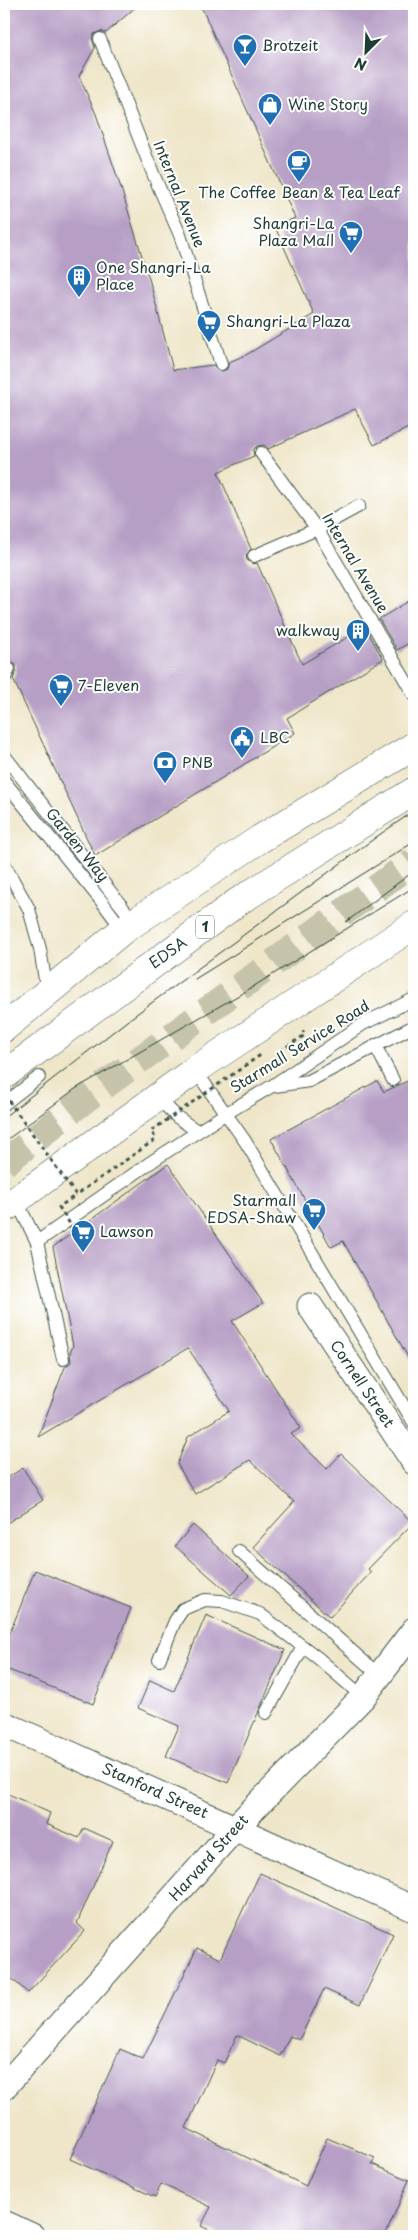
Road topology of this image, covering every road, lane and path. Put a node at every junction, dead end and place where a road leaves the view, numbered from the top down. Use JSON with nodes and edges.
{"nodes":[{"id":1,"x":100,"y":39,"type":"dead end"},
{"id":2,"x":221,"y":364,"type":"dead end"},
{"id":3,"x":260,"y":453,"type":"dead end"},
{"id":4,"x":359,"y":506,"type":"dead end"},
{"id":5,"x":317,"y":528,"type":"junction"},
{"id":6,"x":254,"y":556,"type":"dead end"},
{"id":7,"x":414,"y":695,"type":"edge"},
{"id":8,"x":414,"y":746,"type":"edge"},
{"id":9,"x":4,"y":755,"type":"edge"},
{"id":10,"x":4,"y":782,"type":"edge"},
{"id":11,"x":414,"y":791,"type":"edge"},
{"id":12,"x":4,"y":864,"type":"edge"},
{"id":13,"x":128,"y":926,"type":"junction"},
{"id":14,"x":414,"y":926,"type":"edge"},
{"id":15,"x":47,"y":992,"type":"junction"},
{"id":16,"x":414,"y":999,"type":"edge"},
{"id":17,"x":414,"y":1026,"type":"edge"},
{"id":18,"x":4,"y":1028,"type":"edge"},
{"id":19,"x":375,"y":1045,"type":"junction"},
{"id":20,"x":262,"y":1054,"type":"dead end"},
{"id":21,"x":196,"y":1070,"type":"junction"},
{"id":22,"x":4,"y":1075,"type":"edge"},
{"id":23,"x":39,"y":1077,"type":"dead end"},
{"id":24,"x":393,"y":1080,"type":"dead end"},
{"id":25,"x":272,"y":1086,"type":"junction"},
{"id":26,"x":4,"y":1094,"type":"edge"},
{"id":27,"x":157,"y":1097,"type":"junction"},
{"id":28,"x":4,"y":1104,"type":"edge"},
{"id":29,"x":225,"y":1114,"type":"junction"},
{"id":30,"x":197,"y":1131,"type":"junction"},
{"id":31,"x":76,"y":1195,"type":"junction"},
{"id":32,"x":10,"y":1204,"type":"edge"},
{"id":33,"x":74,"y":1230,"type":"dead end"},
{"id":34,"x":37,"y":1242,"type":"junction"},
{"id":35,"x":310,"y":1306,"type":"dead end"},
{"id":36,"x":63,"y":1359,"type":"dead end"},
{"id":37,"x":414,"y":1423,"type":"edge"},
{"id":38,"x":414,"y":1462,"type":"edge"},
{"id":39,"x":239,"y":1551,"type":"dead end"},
{"id":40,"x":414,"y":1630,"type":"edge"},
{"id":41,"x":303,"y":1647,"type":"junction"},
{"id":42,"x":158,"y":1660,"type":"dead end"},
{"id":43,"x":380,"y":1676,"type":"junction"},
{"id":44,"x":363,"y":1697,"type":"junction"},
{"id":45,"x":266,"y":1713,"type":"dead end"},
{"id":46,"x":4,"y":1724,"type":"edge"},
{"id":47,"x":236,"y":1827,"type":"junction"},
{"id":48,"x":414,"y":1909,"type":"edge"},
{"id":49,"x":4,"y":2087,"type":"edge"},
{"id":50,"x":4,"y":2223,"type":"edge"},
{"id":51,"x":32,"y":2236,"type":"edge"}],
"edges":[{"from":1,"to":2,"type":"lane","name":"Internal Avenue"},
{"from":3,"to":5,"type":"lane","name":"Internal Avenue"},
{"from":4,"to":5,"type":"lane"},
{"from":5,"to":6,"type":"lane"},
{"from":5,"to":7,"type":"lane","name":"Internal Avenue"},
{"from":8,"to":13,"type":"highway"},
{"from":9,"to":13,"type":"lane"},
{"from":10,"to":13,"type":"lane","name":"Garden Way"},
{"from":11,"to":22,"type":"highway","name":"EDSA","number":"1"},
{"from":12,"to":15,"type":"lane"},
{"from":13,"to":15,"type":"highway"},
{"from":14,"to":21,"type":"highway"},
{"from":15,"to":18,"type":"highway"},
{"from":16,"to":25,"type":"lane","name":"Starmall Service Road"},
{"from":17,"to":19,"type":"lane"},
{"from":19,"to":24,"type":"lane"},
{"from":19,"to":25,"type":"lane"},
{"from":20,"to":31,"type":"path","bridge":true},
{"from":21,"to":27,"type":"highway"},
{"from":21,"to":29,"type":"lane","name":"Starmall Service Road"},
{"from":23,"to":28,"type":"lane"},
{"from":25,"to":29,"type":"lane","name":"Starmall Service Road"},
{"from":26,"to":31,"type":"path","bridge":true},
{"from":27,"to":30,"type":"lane"},
{"from":27,"to":32,"type":"highway"},
{"from":29,"to":30,"type":"lane"},
{"from":29,"to":37,"type":"lane"},
{"from":30,"to":34,"type":"lane"},
{"from":31,"to":33,"type":"path","bridge":true},
{"from":32,"to":34,"type":"lane"},
{"from":34,"to":36,"type":"lane"},
{"from":35,"to":38,"type":"street","name":"Cornell Street"},
{"from":39,"to":43,"type":"lane"},
{"from":40,"to":43,"type":"street","name":"Harvard Street"},
{"from":41,"to":42,"type":"lane"},
{"from":41,"to":44,"type":"lane"},
{"from":41,"to":45,"type":"lane"},
{"from":43,"to":44,"type":"street","name":"Harvard Street"},
{"from":44,"to":47,"type":"street","name":"Harvard Street"},
{"from":46,"to":47,"type":"street","name":"Stanford Street"},
{"from":47,"to":48,"type":"street","name":"Stanford Street"},
{"from":47,"to":49,"type":"street","name":"Harvard Street"},
{"from":50,"to":51,"type":"street"}]}
